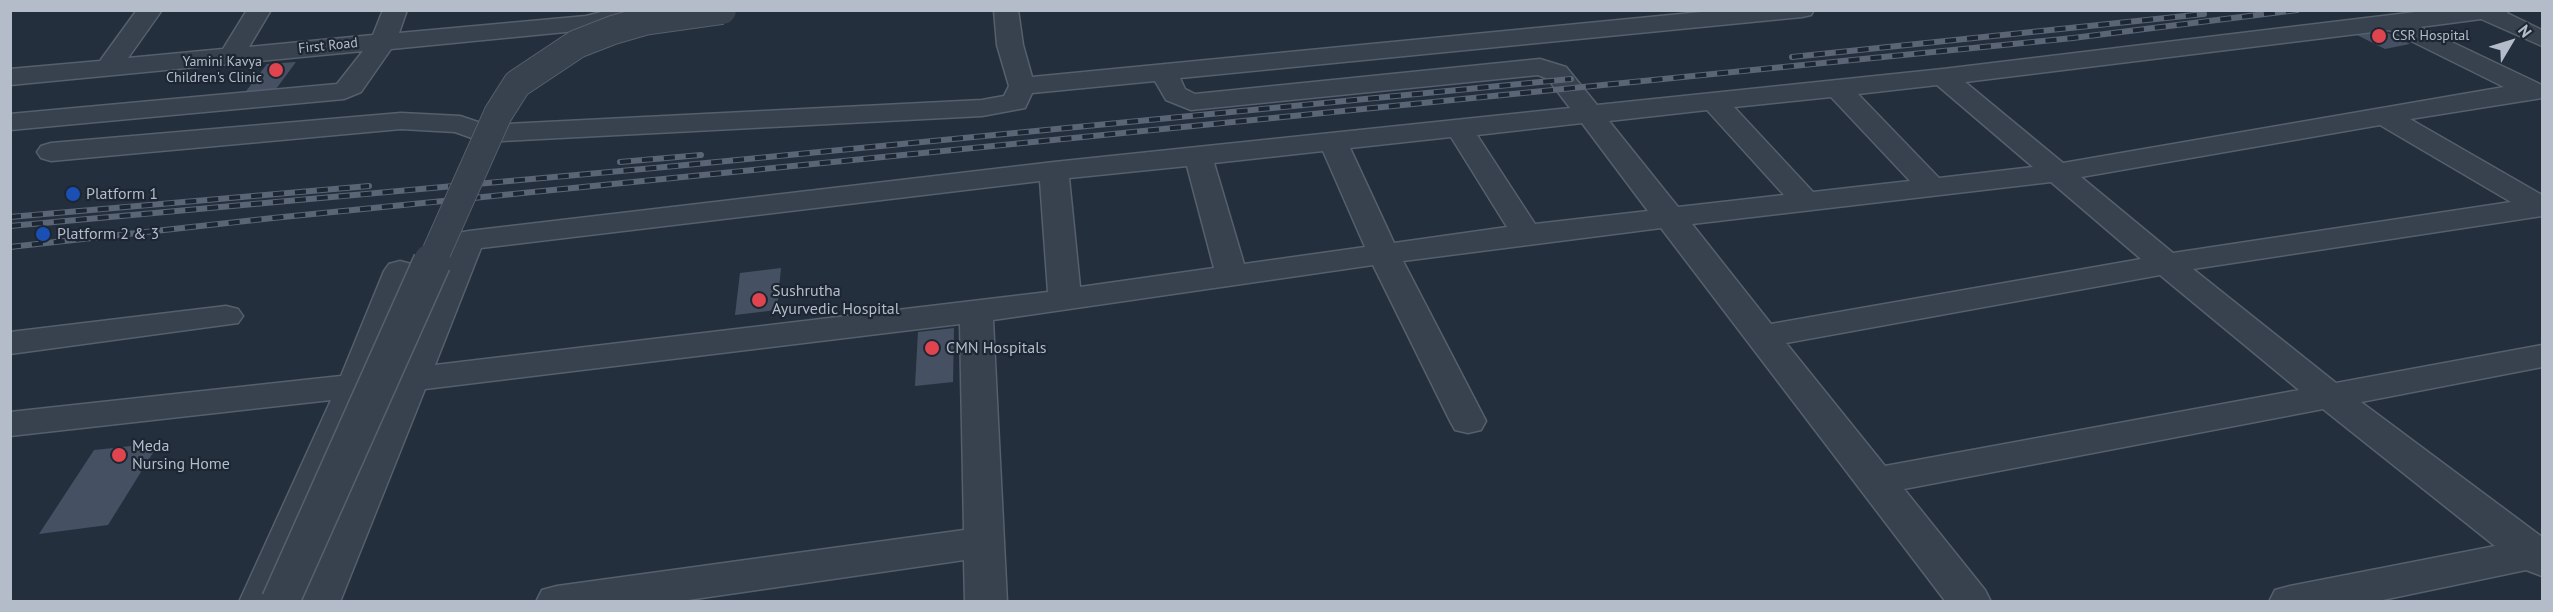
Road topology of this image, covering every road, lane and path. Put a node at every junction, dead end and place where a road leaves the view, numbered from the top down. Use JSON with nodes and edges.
{"nodes":[{"id":1,"x":150,"y":10,"type":"edge"},
{"id":2,"x":259,"y":10,"type":"edge"},
{"id":3,"x":395,"y":10,"type":"edge"},
{"id":4,"x":645,"y":10,"type":"edge"},
{"id":5,"x":722,"y":10,"type":"edge"},
{"id":6,"x":1006,"y":10,"type":"edge"},
{"id":7,"x":1549,"y":10,"type":"edge"},
{"id":8,"x":1802,"y":10,"type":"edge"},
{"id":9,"x":2491,"y":11,"type":"edge"},
{"id":10,"x":587,"y":17,"type":"edge"},
{"id":11,"x":2391,"y":22,"type":"junction"},
{"id":12,"x":1570,"y":34,"type":"junction"},
{"id":13,"x":2542,"y":39,"type":"edge"},
{"id":14,"x":384,"y":40,"type":"junction"},
{"id":15,"x":232,"y":55,"type":"junction"},
{"id":16,"x":110,"y":67,"type":"junction"},
{"id":17,"x":1164,"y":74,"type":"junction"},
{"id":18,"x":10,"y":77,"type":"edge"},
{"id":19,"x":1943,"y":77,"type":"junction"},
{"id":20,"x":1022,"y":86,"type":"junction"},
{"id":21,"x":1837,"y":88,"type":"junction"},
{"id":22,"x":2537,"y":93,"type":"edge"},
{"id":23,"x":1714,"y":101,"type":"junction"},
{"id":24,"x":1590,"y":113,"type":"junction"},
{"id":25,"x":2383,"y":115,"type":"junction"},
{"id":26,"x":10,"y":122,"type":"edge"},
{"id":27,"x":1459,"y":128,"type":"junction"},
{"id":28,"x":1333,"y":142,"type":"junction"},
{"id":29,"x":51,"y":152,"type":"dead end"},
{"id":30,"x":1198,"y":155,"type":"junction"},
{"id":31,"x":1054,"y":171,"type":"junction"},
{"id":32,"x":2056,"y":173,"type":"junction"},
{"id":33,"x":1933,"y":188,"type":"junction"},
{"id":34,"x":2542,"y":196,"type":"edge"},
{"id":35,"x":1806,"y":202,"type":"junction"},
{"id":36,"x":1671,"y":217,"type":"junction"},
{"id":37,"x":1526,"y":234,"type":"junction"},
{"id":38,"x":1384,"y":255,"type":"junction"},
{"id":39,"x":2166,"y":264,"type":"junction"},
{"id":40,"x":400,"y":271,"type":"dead end"},
{"id":41,"x":1232,"y":277,"type":"junction"},
{"id":42,"x":1065,"y":299,"type":"junction"},
{"id":43,"x":976,"y":312,"type":"junction"},
{"id":44,"x":226,"y":316,"type":"dead end"},
{"id":45,"x":1764,"y":336,"type":"junction"},
{"id":46,"x":10,"y":343,"type":"edge"},
{"id":47,"x":2542,"y":356,"type":"edge"},
{"id":48,"x":411,"y":379,"type":"junction"},
{"id":49,"x":355,"y":386,"type":"junction"},
{"id":50,"x":2328,"y":395,"type":"junction"},
{"id":51,"x":1468,"y":421,"type":"dead end"},
{"id":52,"x":10,"y":424,"type":"edge"},
{"id":53,"x":1876,"y":481,"type":"junction"},
{"id":54,"x":984,"y":542,"type":"junction"},
{"id":55,"x":2540,"y":556,"type":"edge"},
{"id":56,"x":260,"y":602,"type":"edge"},
{"id":57,"x":280,"y":602,"type":"edge"},
{"id":58,"x":319,"y":602,"type":"edge"},
{"id":59,"x":557,"y":602,"type":"edge"},
{"id":60,"x":986,"y":602,"type":"edge"},
{"id":61,"x":1970,"y":602,"type":"edge"},
{"id":62,"x":2290,"y":602,"type":"edge"}],
"edges":[{"from":1,"to":16,"type":"street"},
{"from":2,"to":15,"type":"street"},
{"from":3,"to":14,"type":"street"},
{"from":4,"to":10,"type":"street","name":"First Road"},
{"from":5,"to":57,"type":"street","bridge":true},
{"from":6,"to":20,"type":"street"},
{"from":7,"to":12,"type":"street"},
{"from":8,"to":12,"type":"street"},
{"from":9,"to":11,"type":"street"},
{"from":9,"to":13,"type":"street"},
{"from":10,"to":14,"type":"street","name":"First Road"},
{"from":11,"to":19,"type":"street"},
{"from":11,"to":22,"type":"street"},
{"from":12,"to":17,"type":"street"},
{"from":14,"to":15,"type":"street","name":"First Road"},
{"from":14,"to":26,"type":"street"},
{"from":15,"to":16,"type":"street","name":"First Road"},
{"from":16,"to":18,"type":"street","name":"First Road"},
{"from":17,"to":20,"type":"street"},
{"from":17,"to":24,"type":"street"},
{"from":19,"to":21,"type":"street"},
{"from":19,"to":32,"type":"street"},
{"from":20,"to":29,"type":"street"},
{"from":21,"to":23,"type":"street"},
{"from":21,"to":33,"type":"street"},
{"from":22,"to":25,"type":"street"},
{"from":23,"to":24,"type":"street"},
{"from":23,"to":35,"type":"street"},
{"from":24,"to":27,"type":"street"},
{"from":24,"to":36,"type":"street"},
{"from":25,"to":32,"type":"street"},
{"from":25,"to":34,"type":"street"},
{"from":27,"to":28,"type":"street"},
{"from":27,"to":37,"type":"street"},
{"from":28,"to":30,"type":"street"},
{"from":28,"to":38,"type":"street"},
{"from":30,"to":31,"type":"street"},
{"from":30,"to":41,"type":"street"},
{"from":31,"to":42,"type":"street"},
{"from":31,"to":48,"type":"street"},
{"from":32,"to":33,"type":"street"},
{"from":32,"to":39,"type":"street"},
{"from":33,"to":35,"type":"street"},
{"from":34,"to":39,"type":"street"},
{"from":35,"to":36,"type":"street"},
{"from":36,"to":37,"type":"street"},
{"from":36,"to":45,"type":"street"},
{"from":37,"to":38,"type":"street"},
{"from":38,"to":41,"type":"street"},
{"from":38,"to":51,"type":"street"},
{"from":39,"to":45,"type":"street"},
{"from":39,"to":50,"type":"street"},
{"from":40,"to":49,"type":"street"},
{"from":41,"to":42,"type":"street"},
{"from":42,"to":43,"type":"street"},
{"from":43,"to":48,"type":"street"},
{"from":43,"to":54,"type":"street"},
{"from":44,"to":46,"type":"street"},
{"from":45,"to":53,"type":"street"},
{"from":47,"to":50,"type":"street"},
{"from":48,"to":49,"type":"street"},
{"from":48,"to":58,"type":"street"},
{"from":49,"to":52,"type":"street"},
{"from":49,"to":56,"type":"street"},
{"from":50,"to":53,"type":"street"},
{"from":50,"to":55,"type":"street"},
{"from":53,"to":61,"type":"street"},
{"from":54,"to":59,"type":"street"},
{"from":54,"to":60,"type":"street"},
{"from":55,"to":62,"type":"street"}]}
